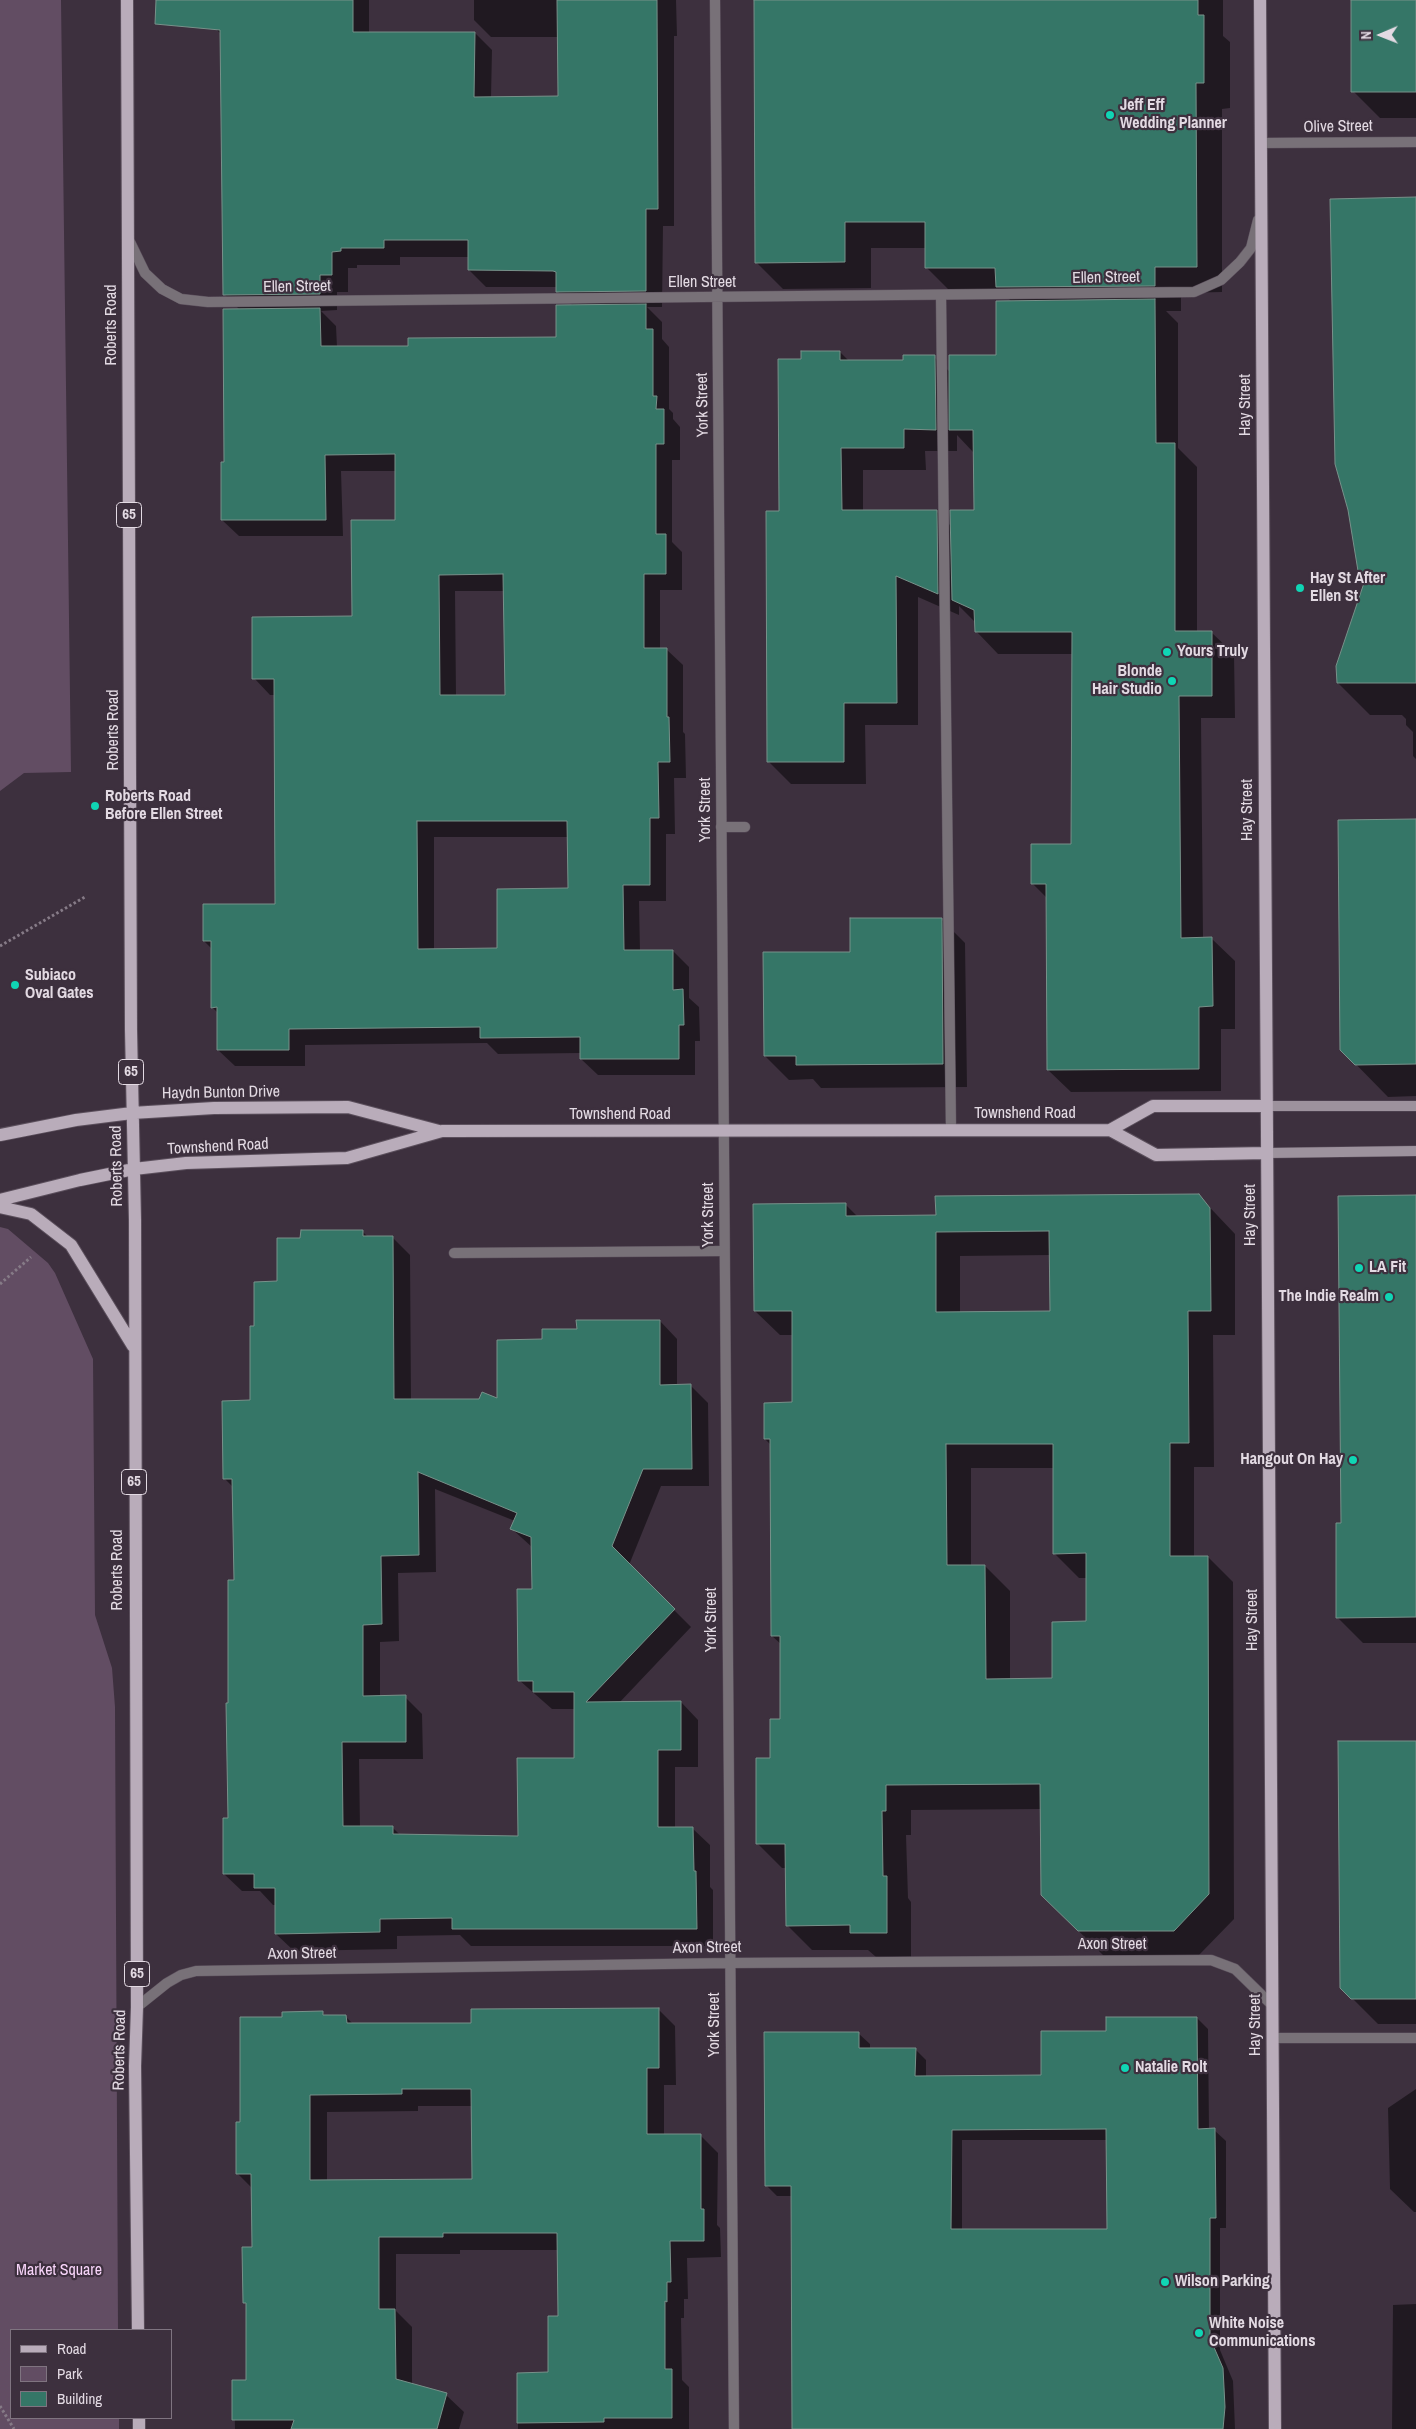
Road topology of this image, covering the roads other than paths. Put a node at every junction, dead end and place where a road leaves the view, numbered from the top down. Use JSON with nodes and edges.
{"nodes":[{"id":1,"x":127,"y":0,"type":"edge"},
{"id":2,"x":715,"y":0,"type":"edge"},
{"id":3,"x":1260,"y":0,"type":"edge"},
{"id":4,"x":1416,"y":142,"type":"edge"},
{"id":5,"x":1260,"y":143,"type":"junction"},
{"id":6,"x":1261,"y":209,"type":"junction"},
{"id":7,"x":128,"y":237,"type":"junction"},
{"id":8,"x":941,"y":295,"type":"junction"},
{"id":9,"x":716,"y":297,"type":"junction"},
{"id":10,"x":721,"y":827,"type":"junction"},
{"id":11,"x":745,"y":827,"type":"dead end"},
{"id":12,"x":1266,"y":1106,"type":"junction"},
{"id":13,"x":1416,"y":1106,"type":"edge"},
{"id":14,"x":132,"y":1113,"type":"junction"},
{"id":15,"x":951,"y":1130,"type":"junction"},
{"id":16,"x":1110,"y":1130,"type":"junction"},
{"id":17,"x":442,"y":1131,"type":"junction"},
{"id":18,"x":724,"y":1131,"type":"junction"},
{"id":19,"x":0,"y":1135,"type":"edge"},
{"id":20,"x":1416,"y":1151,"type":"edge"},
{"id":21,"x":1267,"y":1153,"type":"junction"},
{"id":22,"x":134,"y":1169,"type":"junction"},
{"id":23,"x":0,"y":1200,"type":"edge"},
{"id":24,"x":0,"y":1207,"type":"edge"},
{"id":25,"x":724,"y":1251,"type":"junction"},
{"id":26,"x":454,"y":1253,"type":"dead end"},
{"id":27,"x":134,"y":1346,"type":"junction"},
{"id":28,"x":730,"y":1963,"type":"junction"},
{"id":29,"x":1273,"y":2006,"type":"junction"},
{"id":30,"x":137,"y":2007,"type":"junction"},
{"id":31,"x":1272,"y":2038,"type":"junction"},
{"id":32,"x":1416,"y":2038,"type":"edge"},
{"id":33,"x":138,"y":2329,"type":"edge"},
{"id":34,"x":734,"y":2429,"type":"edge"},
{"id":35,"x":1275,"y":2429,"type":"edge"}],
"edges":[{"from":1,"to":7,"type":"main road","name":"Roberts Road","number":"65"},
{"from":2,"to":9,"type":"street","name":"York Street"},
{"from":3,"to":5,"type":"main road","name":"Hay Street"},
{"from":4,"to":5,"type":"street","name":"Olive Street"},
{"from":5,"to":6,"type":"main road","name":"Hay Street"},
{"from":6,"to":8,"type":"street","name":"Ellen Street"},
{"from":6,"to":12,"type":"main road","name":"Hay Street"},
{"from":7,"to":9,"type":"street","name":"Ellen Street"},
{"from":7,"to":14,"type":"main road","name":"Roberts Road","number":"65"},
{"from":8,"to":9,"type":"street","name":"Ellen Street"},
{"from":8,"to":15,"type":"street"},
{"from":9,"to":10,"type":"street","name":"York Street"},
{"from":10,"to":11,"type":"street"},
{"from":10,"to":18,"type":"street","name":"York Street"},
{"from":12,"to":13,"type":"street","name":"Townshend Road"},
{"from":12,"to":16,"type":"main road","name":"Townshend Road"},
{"from":12,"to":21,"type":"main road","name":"Hay Street"},
{"from":14,"to":17,"type":"main road","name":"Haydn Bunton Drive"},
{"from":14,"to":19,"type":"main road","name":"Haydn Bunton Drive"},
{"from":14,"to":22,"type":"main road","name":"Roberts Road","number":"65"},
{"from":15,"to":16,"type":"main road","name":"Townshend Road"},
{"from":15,"to":18,"type":"main road","name":"Townshend Road"},
{"from":16,"to":21,"type":"main road","name":"Townshend Road"},
{"from":17,"to":18,"type":"main road","name":"Townshend Road"},
{"from":17,"to":22,"type":"main road","name":"Townshend Road"},
{"from":18,"to":25,"type":"street","name":"York Street"},
{"from":20,"to":21,"type":"street","name":"Townshend Road"},
{"from":21,"to":29,"type":"main road","name":"Hay Street"},
{"from":22,"to":23,"type":"main road"},
{"from":22,"to":27,"type":"main road","name":"Roberts Road","number":"65"},
{"from":24,"to":27,"type":"main road"},
{"from":25,"to":26,"type":"street"},
{"from":25,"to":28,"type":"street","name":"York Street"},
{"from":27,"to":30,"type":"main road","name":"Roberts Road","number":"65"},
{"from":28,"to":29,"type":"street","name":"Axon Street"},
{"from":28,"to":30,"type":"street","name":"Axon Street"},
{"from":28,"to":34,"type":"street","name":"York Street"},
{"from":29,"to":31,"type":"main road","name":"Hay Street"},
{"from":30,"to":33,"type":"main road","name":"Roberts Road","number":"65"},
{"from":31,"to":32,"type":"street"},
{"from":31,"to":35,"type":"main road","name":"Hay Street"}]}
